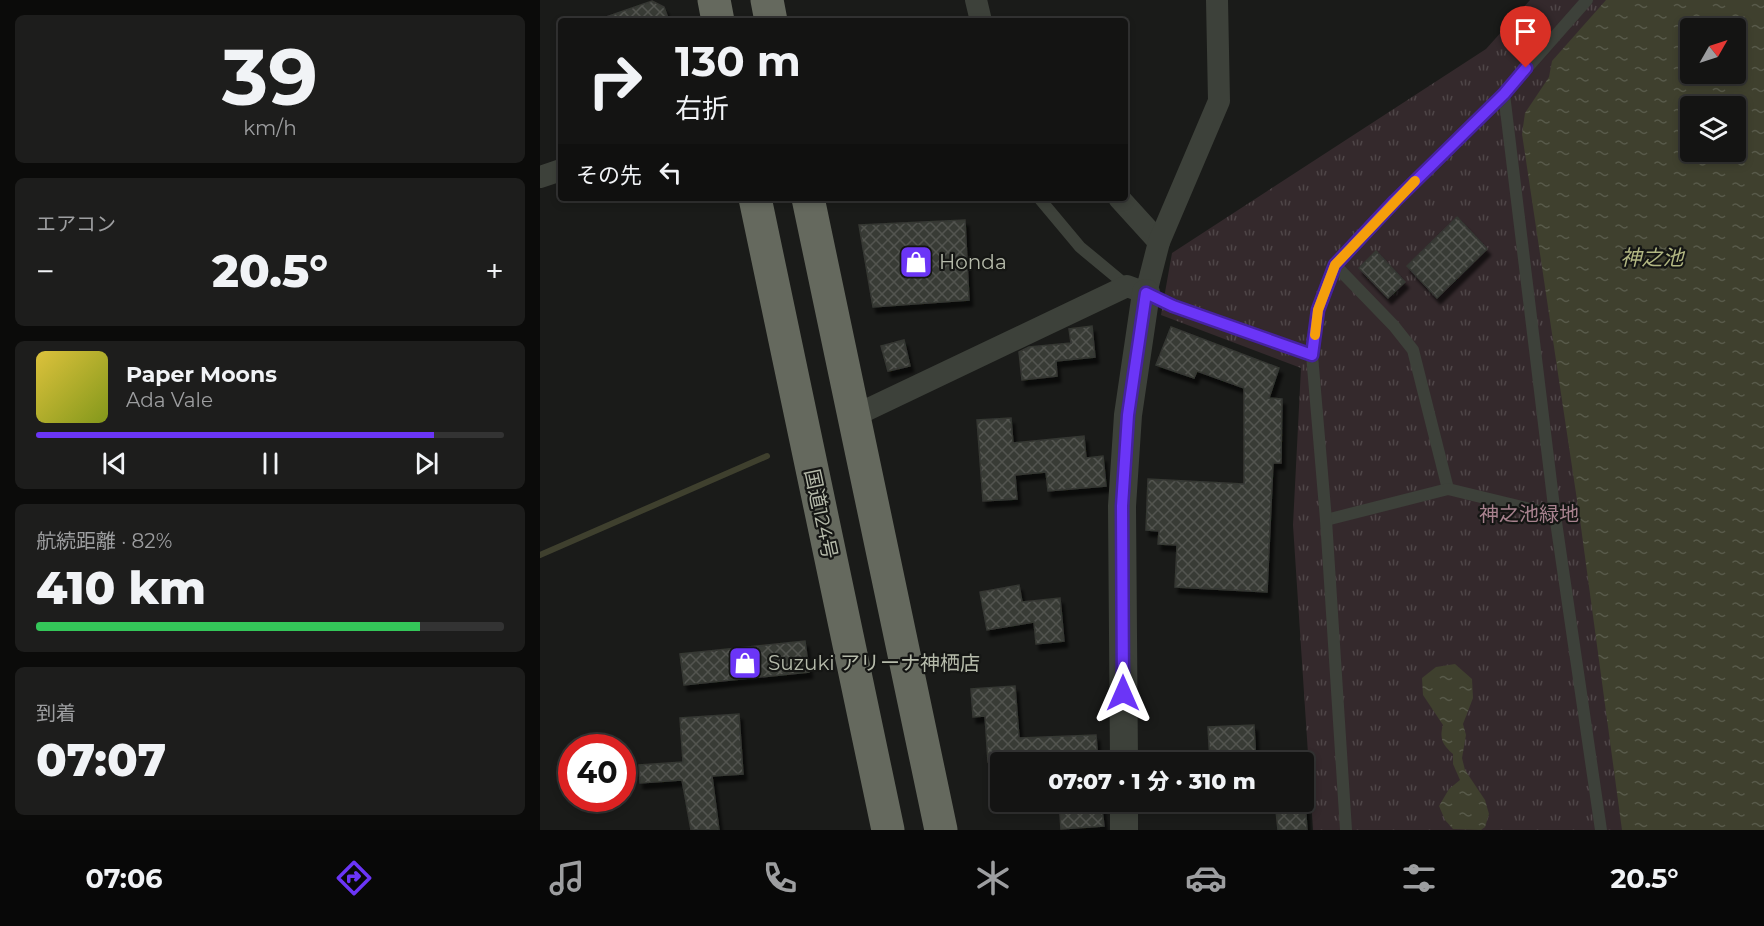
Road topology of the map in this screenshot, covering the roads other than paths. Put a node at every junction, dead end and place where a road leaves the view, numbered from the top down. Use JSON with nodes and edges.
{"nodes":[{"id":1,"x":714,"y":0,"type":"edge"},
{"id":2,"x":767,"y":0,"type":"edge"},
{"id":3,"x":976,"y":0,"type":"edge"},
{"id":4,"x":1217,"y":0,"type":"edge"},
{"id":5,"x":1587,"y":0,"type":"edge"},
{"id":6,"x":717,"y":18,"type":"edge"},
{"id":7,"x":770,"y":18,"type":"edge"},
{"id":8,"x":980,"y":18,"type":"edge"},
{"id":9,"x":1504,"y":94,"type":"junction"},
{"id":10,"x":558,"y":171,"type":"edge"},
{"id":11,"x":540,"y":177,"type":"edge"},
{"id":12,"x":756,"y":201,"type":"edge"},
{"id":13,"x":809,"y":201,"type":"edge"},
{"id":14,"x":1041,"y":201,"type":"edge"},
{"id":15,"x":1122,"y":201,"type":"edge"},
{"id":16,"x":1159,"y":242,"type":"junction"},
{"id":17,"x":1335,"y":265,"type":"junction"},
{"id":18,"x":1136,"y":289,"type":"junction"},
{"id":19,"x":1312,"y":355,"type":"junction"},
{"id":20,"x":854,"y":416,"type":"junction"},
{"id":21,"x":1448,"y":489,"type":"junction"},
{"id":22,"x":1555,"y":514,"type":"junction"},
{"id":23,"x":1326,"y":520,"type":"junction"},
{"id":24,"x":1124,"y":752,"type":"edge"},
{"id":25,"x":1124,"y":812,"type":"edge"},
{"id":26,"x":888,"y":830,"type":"edge"},
{"id":27,"x":941,"y":830,"type":"edge"},
{"id":28,"x":1124,"y":830,"type":"edge"},
{"id":29,"x":1346,"y":830,"type":"edge"},
{"id":30,"x":1600,"y":830,"type":"edge"}],
"edges":[{"from":1,"to":6,"type":"highway"},
{"from":2,"to":7,"type":"highway"},
{"from":3,"to":8,"type":"street"},
{"from":4,"to":16,"type":"street"},
{"from":5,"to":9,"type":"lane"},
{"from":9,"to":17,"type":"lane"},
{"from":9,"to":22,"type":"lane"},
{"from":10,"to":11,"type":"street"},
{"from":12,"to":26,"type":"highway","name":"国道124号"},
{"from":13,"to":20,"type":"highway"},
{"from":14,"to":18,"type":"lane"},
{"from":15,"to":16,"type":"street"},
{"from":16,"to":18,"type":"street"},
{"from":17,"to":19,"type":"lane"},
{"from":17,"to":21,"type":"lane"},
{"from":18,"to":19,"type":"lane"},
{"from":18,"to":20,"type":"street"},
{"from":18,"to":24,"type":"street"},
{"from":19,"to":23,"type":"lane"},
{"from":20,"to":27,"type":"highway"},
{"from":21,"to":22,"type":"lane"},
{"from":21,"to":23,"type":"lane"},
{"from":22,"to":30,"type":"lane"},
{"from":23,"to":29,"type":"lane"},
{"from":25,"to":28,"type":"street"}]}
